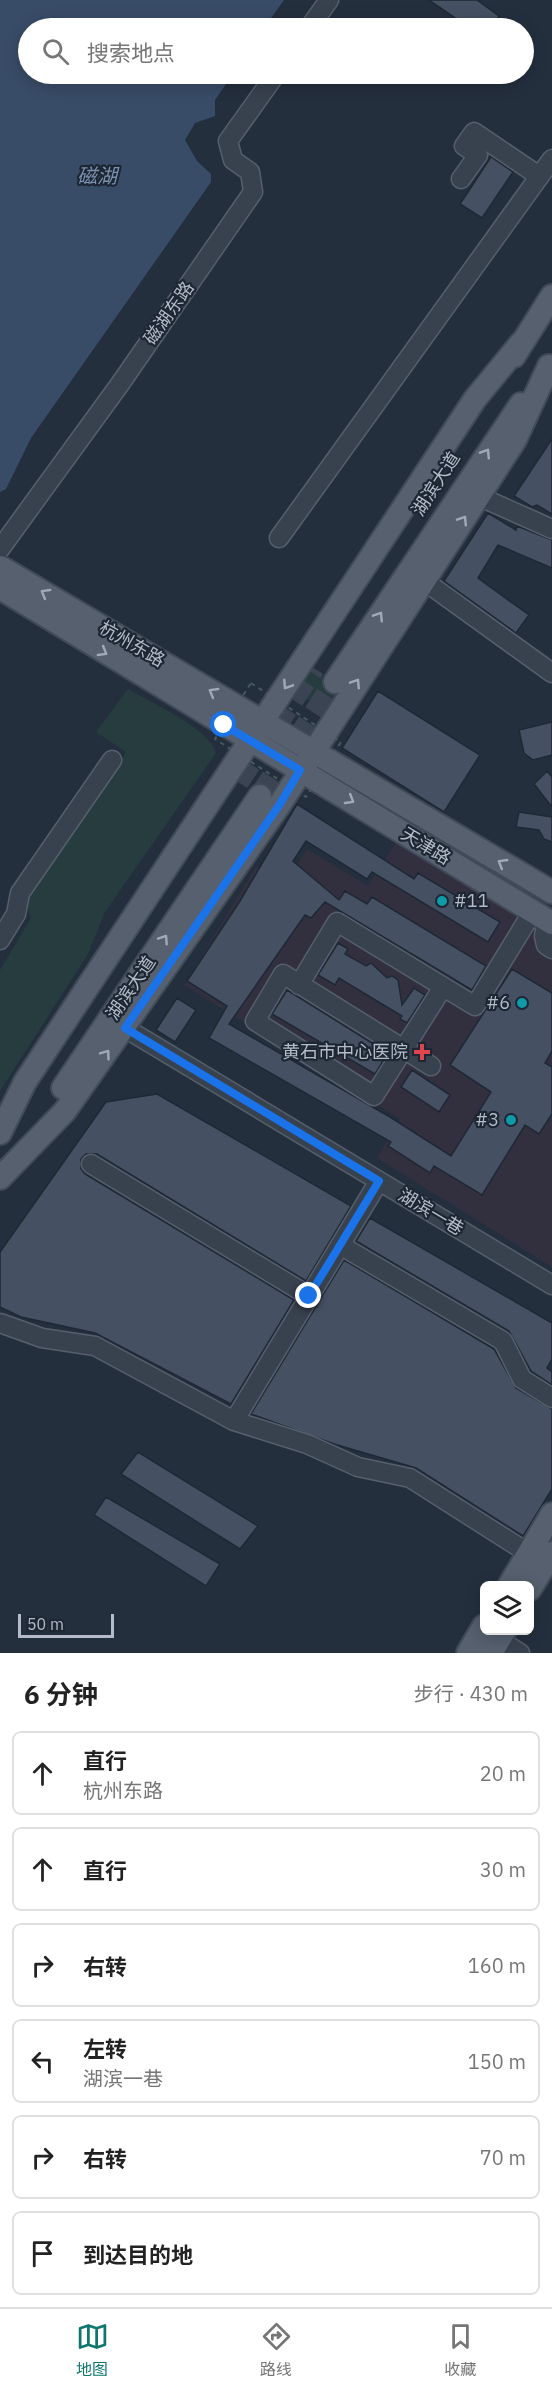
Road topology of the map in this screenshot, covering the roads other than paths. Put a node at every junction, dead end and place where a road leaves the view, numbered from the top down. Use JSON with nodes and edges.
{"nodes":[{"id":1,"x":329,"y":0,"type":"edge"},
{"id":2,"x":316,"y":18,"type":"edge"},
{"id":3,"x":269,"y":84,"type":"edge"},
{"id":4,"x":552,"y":159,"type":"edge"},
{"id":5,"x":539,"y":176,"type":"junction"},
{"id":6,"x":461,"y":179,"type":"dead end"},
{"id":7,"x":552,"y":296,"type":"edge"},
{"id":8,"x":521,"y":343,"type":"junction"},
{"id":9,"x":551,"y":365,"type":"edge"},
{"id":10,"x":478,"y":496,"type":"junction"},
{"id":11,"x":552,"y":529,"type":"edge"},
{"id":12,"x":279,"y":538,"type":"dead end"},
{"id":13,"x":0,"y":549,"type":"edge"},
{"id":14,"x":0,"y":567,"type":"edge"},
{"id":15,"x":423,"y":580,"type":"junction"},
{"id":16,"x":0,"y":588,"type":"edge"},
{"id":17,"x":314,"y":668,"type":"tunnel mouth"},
{"id":18,"x":552,"y":673,"type":"edge"},
{"id":19,"x":335,"y":682,"type":"tunnel mouth"},
{"id":20,"x":264,"y":721,"type":"junction"},
{"id":21,"x":252,"y":740,"type":"junction"},
{"id":22,"x":313,"y":749,"type":"junction"},
{"id":23,"x":111,"y":760,"type":"dead end"},
{"id":24,"x":300,"y":770,"type":"junction"},
{"id":25,"x":238,"y":782,"type":"tunnel mouth"},
{"id":26,"x":260,"y":796,"type":"tunnel mouth"},
{"id":27,"x":552,"y":892,"type":"edge"},
{"id":28,"x":544,"y":918,"type":"edge"},
{"id":29,"x":0,"y":940,"type":"edge"},
{"id":30,"x":552,"y":949,"type":"edge"},
{"id":31,"x":299,"y":985,"type":"junction"},
{"id":32,"x":443,"y":987,"type":"junction"},
{"id":33,"x":125,"y":1028,"type":"junction"},
{"id":34,"x":404,"y":1049,"type":"junction"},
{"id":35,"x":431,"y":1066,"type":"dead end"},
{"id":36,"x":0,"y":1133,"type":"edge"},
{"id":37,"x":0,"y":1143,"type":"edge"},
{"id":38,"x":91,"y":1164,"type":"dead end"},
{"id":39,"x":0,"y":1178,"type":"edge"},
{"id":40,"x":379,"y":1181,"type":"junction"},
{"id":41,"x":340,"y":1245,"type":"junction"},
{"id":42,"x":552,"y":1285,"type":"edge"},
{"id":43,"x":309,"y":1296,"type":"junction"},
{"id":44,"x":0,"y":1323,"type":"edge"},
{"id":45,"x":552,"y":1398,"type":"edge"},
{"id":46,"x":234,"y":1421,"type":"junction"},
{"id":47,"x":552,"y":1514,"type":"edge"},
{"id":48,"x":528,"y":1553,"type":"junction"},
{"id":49,"x":552,"y":1553,"type":"edge"},
{"id":50,"x":512,"y":1581,"type":"edge"},
{"id":51,"x":534,"y":1583,"type":"edge"},
{"id":52,"x":495,"y":1637,"type":"edge"},
{"id":53,"x":468,"y":1653,"type":"edge"},
{"id":54,"x":520,"y":1653,"type":"edge"}],
"edges":[{"from":1,"to":2,"type":"street"},
{"from":3,"to":13,"type":"street","name":"磁湖东路"},
{"from":4,"to":5,"type":"street"},
{"from":5,"to":6,"type":"street"},
{"from":5,"to":12,"type":"street"},
{"from":7,"to":8,"type":"main road","name":"湖滨大道"},
{"from":8,"to":17,"type":"main road","name":"湖滨大道"},
{"from":8,"to":20,"type":"main road","one_way":true},
{"from":9,"to":10,"type":"main road"},
{"from":19,"to":9,"type":"main road","name":"湖滨大道","one_way":true},
{"from":10,"to":11,"type":"street"},
{"from":15,"to":10,"type":"main road","one_way":true},
{"from":20,"to":14,"type":"main road","name":"杭州东路","one_way":true},
{"from":15,"to":18,"type":"street"},
{"from":22,"to":15,"type":"main road","one_way":true},
{"from":16,"to":21,"type":"main road","name":"杭州东路","one_way":true},
{"from":20,"to":21,"type":"main road"},
{"from":20,"to":22,"type":"main road","name":"杭州东路"},
{"from":21,"to":24,"type":"main road","name":"杭州东路"},
{"from":21,"to":36,"type":"main road"},
{"from":22,"to":24,"type":"main road"},
{"from":27,"to":22,"type":"main road","name":"天津路","one_way":true},
{"from":23,"to":29,"type":"street"},
{"from":24,"to":28,"type":"main road","name":"天津路","one_way":true},
{"from":24,"to":33,"type":"main road"},
{"from":25,"to":37,"type":"main road","name":"湖滨大道"},
{"from":39,"to":26,"type":"main road","name":"湖滨大道","one_way":true},
{"from":28,"to":30,"type":"street"},
{"from":28,"to":32,"type":"street"},
{"from":31,"to":32,"type":"street"},
{"from":31,"to":34,"type":"street"},
{"from":31,"to":34,"type":"street"},
{"from":32,"to":34,"type":"street"},
{"from":39,"to":33,"type":"main road","one_way":true},
{"from":33,"to":40,"type":"street","name":"湖滨一巷"},
{"from":34,"to":35,"type":"street"},
{"from":38,"to":43,"type":"street"},
{"from":40,"to":41,"type":"street"},
{"from":40,"to":42,"type":"street","name":"湖滨一巷"},
{"from":41,"to":43,"type":"street"},
{"from":41,"to":45,"type":"street"},
{"from":43,"to":46,"type":"street"},
{"from":44,"to":46,"type":"street"},
{"from":46,"to":48,"type":"street"},
{"from":47,"to":48,"type":"main road"},
{"from":48,"to":50,"type":"main road"},
{"from":49,"to":51,"type":"main road"},
{"from":52,"to":53,"type":"main road"},
{"from":52,"to":54,"type":"street"}]}
